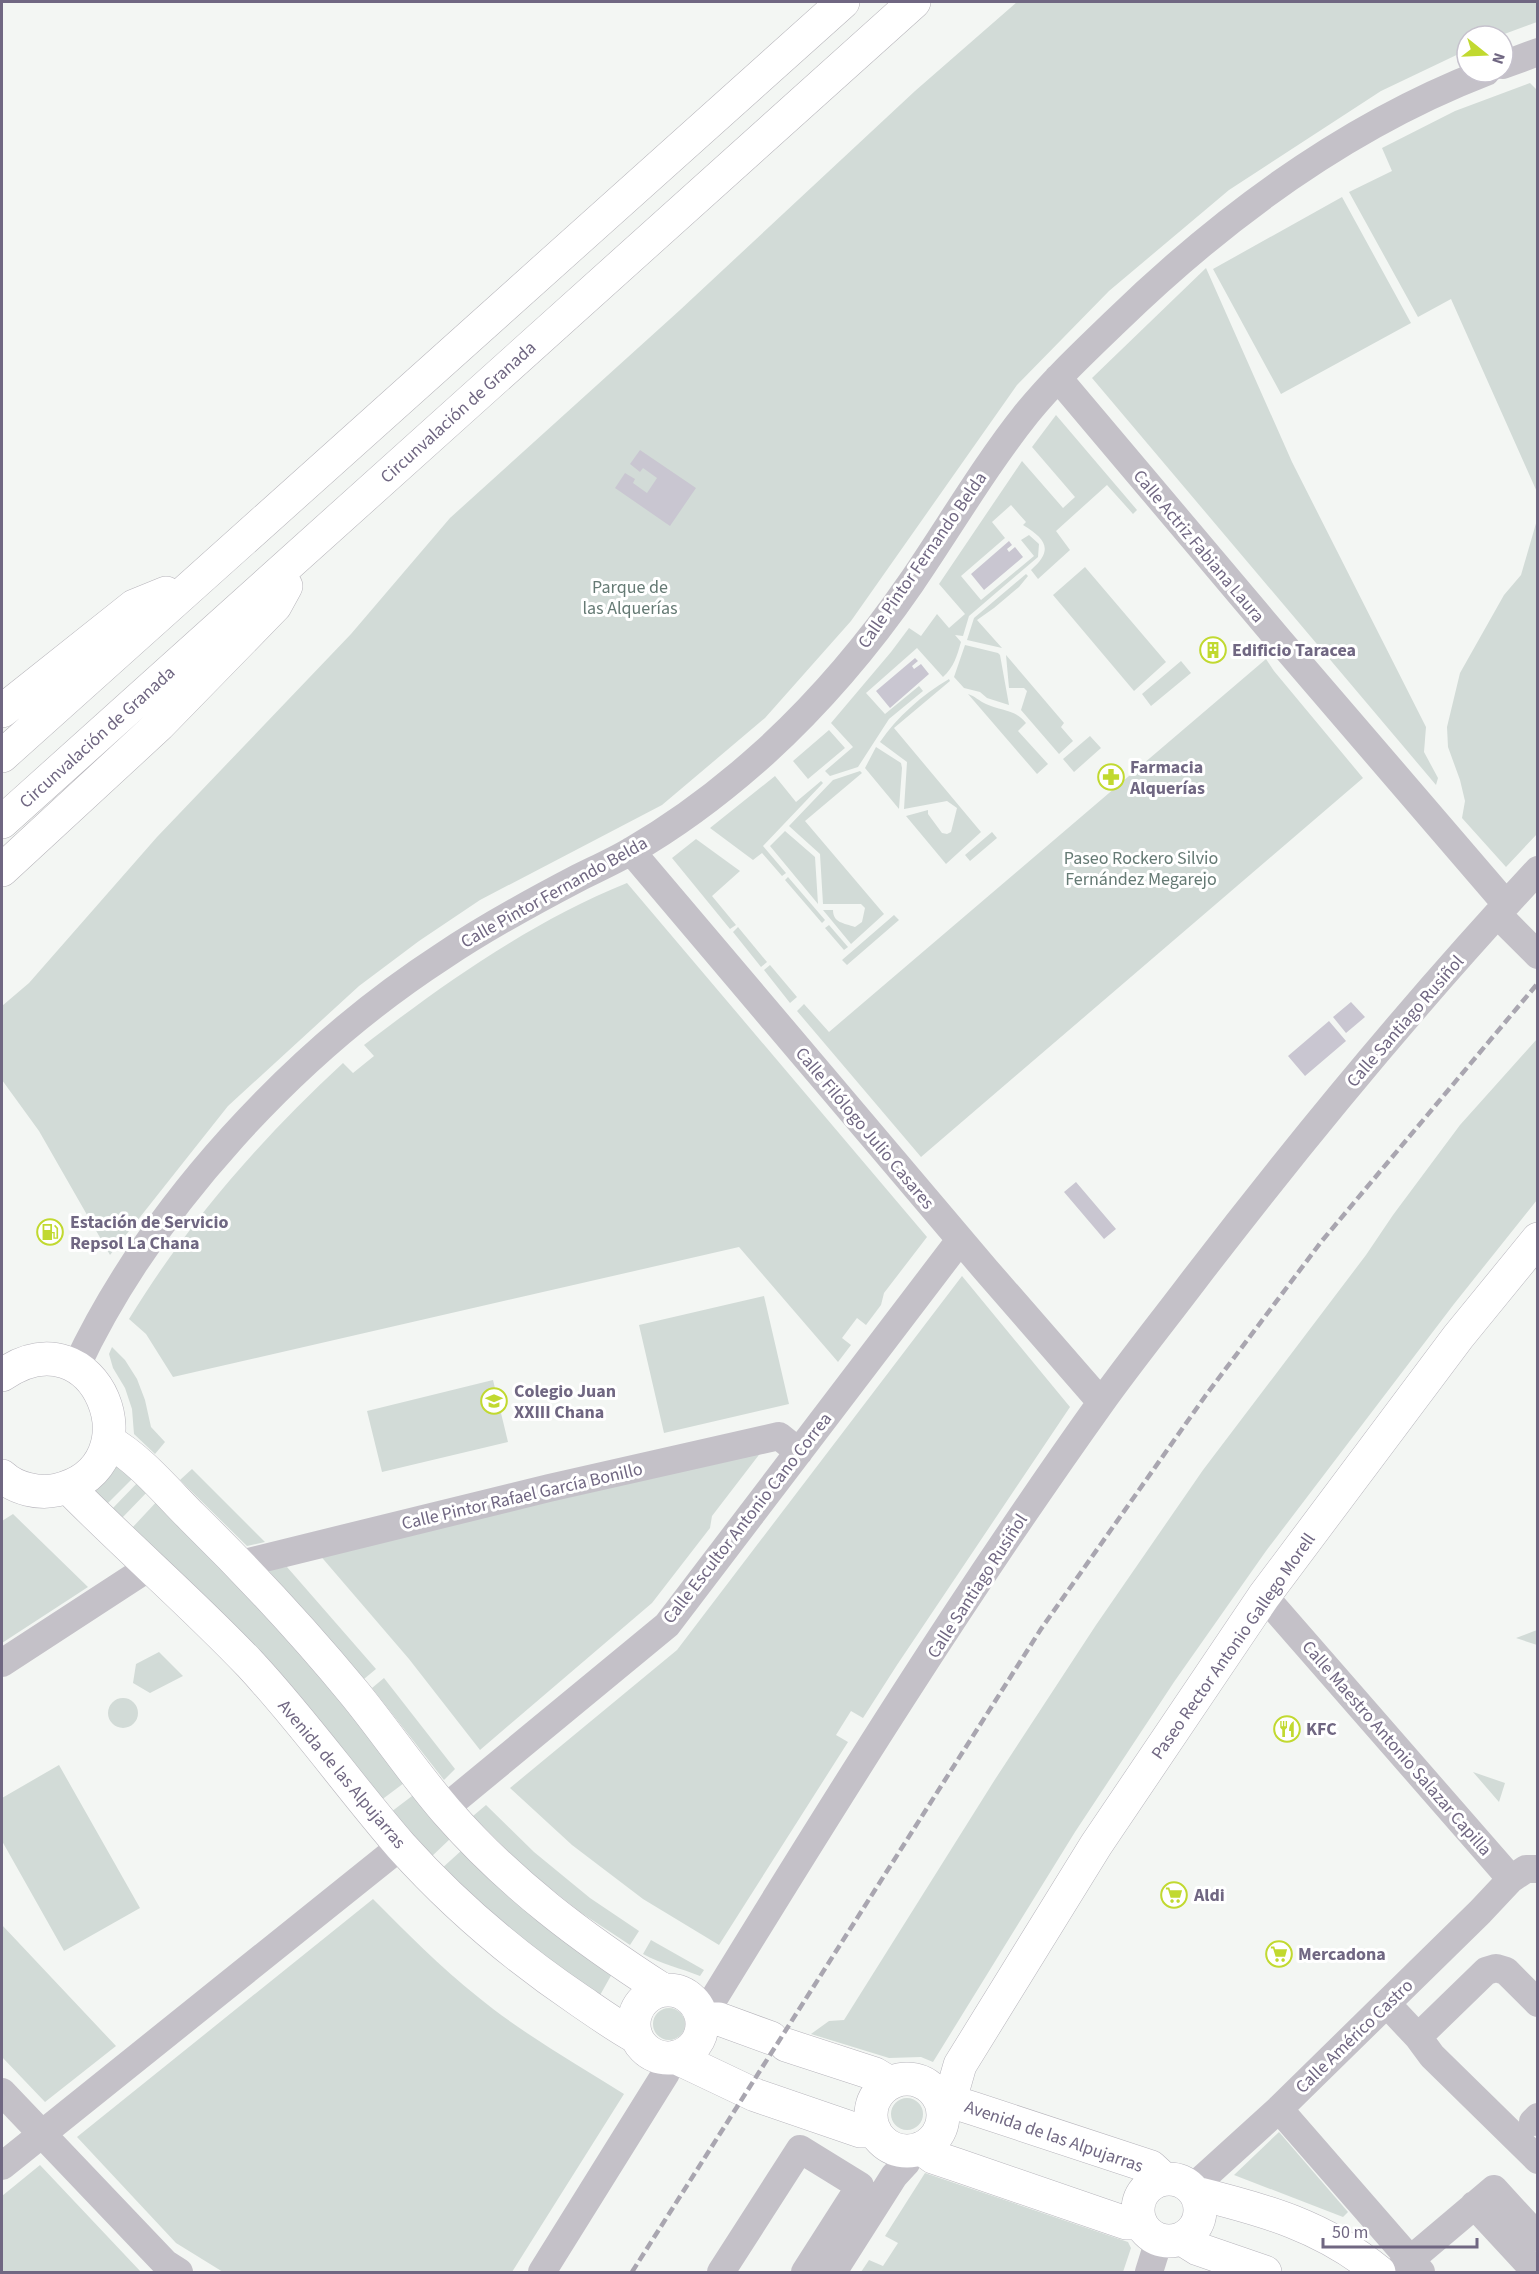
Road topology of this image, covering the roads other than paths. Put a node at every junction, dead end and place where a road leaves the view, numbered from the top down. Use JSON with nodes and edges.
{"nodes":[{"id":1,"x":843,"y":2,"type":"edge"},
{"id":2,"x":914,"y":2,"type":"edge"},
{"id":3,"x":1538,"y":52,"type":"edge"},
{"id":4,"x":1515,"y":61,"type":"edge"},
{"id":5,"x":1460,"y":84,"type":"edge"},
{"id":6,"x":1058,"y":378,"type":"junction"},
{"id":7,"x":304,"y":551,"type":"junction"},
{"id":8,"x":193,"y":583,"type":"junction"},
{"id":9,"x":2,"y":711,"type":"edge"},
{"id":10,"x":2,"y":756,"type":"edge"},
{"id":11,"x":2,"y":822,"type":"edge"},
{"id":12,"x":631,"y":851,"type":"junction"},
{"id":13,"x":2,"y":870,"type":"edge"},
{"id":14,"x":1538,"y":870,"type":"edge"},
{"id":15,"x":1538,"y":891,"type":"edge"},
{"id":16,"x":1507,"y":914,"type":"junction"},
{"id":17,"x":1538,"y":955,"type":"edge"},
{"id":18,"x":1538,"y":1239,"type":"edge"},
{"id":19,"x":960,"y":1240,"type":"junction"},
{"id":20,"x":9,"y":1364,"type":"edge"},
{"id":21,"x":76,"y":1367,"type":"junction"},
{"id":22,"x":1101,"y":1402,"type":"junction"},
{"id":23,"x":108,"y":1441,"type":"junction"},
{"id":24,"x":799,"y":1452,"type":"junction"},
{"id":25,"x":3,"y":1480,"type":"edge"},
{"id":26,"x":68,"y":1487,"type":"junction"},
{"id":27,"x":148,"y":1564,"type":"junction"},
{"id":28,"x":240,"y":1564,"type":"junction"},
{"id":29,"x":1264,"y":1596,"type":"junction"},
{"id":30,"x":2,"y":1663,"type":"edge"},
{"id":31,"x":444,"y":1809,"type":"junction"},
{"id":32,"x":401,"y":1846,"type":"junction"},
{"id":33,"x":1524,"y":1874,"type":"edge"},
{"id":34,"x":663,"y":1990,"type":"junction"},
{"id":35,"x":1538,"y":2003,"type":"edge"},
{"id":36,"x":1387,"y":2004,"type":"junction"},
{"id":37,"x":701,"y":2015,"type":"junction"},
{"id":38,"x":636,"y":2037,"type":"junction"},
{"id":39,"x":1418,"y":2037,"type":"junction"},
{"id":40,"x":670,"y":2058,"type":"junction"},
{"id":41,"x":890,"y":2083,"type":"junction"},
{"id":42,"x":941,"y":2090,"type":"junction"},
{"id":43,"x":2,"y":2092,"type":"edge"},
{"id":44,"x":1280,"y":2109,"type":"junction"},
{"id":45,"x":41,"y":2134,"type":"junction"},
{"id":46,"x":899,"y":2150,"type":"junction"},
{"id":47,"x":1538,"y":2160,"type":"edge"},
{"id":48,"x":2,"y":2166,"type":"edge"},
{"id":49,"x":1184,"y":2187,"type":"junction"},
{"id":50,"x":1474,"y":2205,"type":"junction"},
{"id":51,"x":1160,"y":2234,"type":"junction"},
{"id":52,"x":1538,"y":2237,"type":"edge"},
{"id":53,"x":1409,"y":2268,"type":"edge"},
{"id":54,"x":166,"y":2269,"type":"edge"},
{"id":55,"x":542,"y":2272,"type":"edge"},
{"id":56,"x":721,"y":2272,"type":"edge"},
{"id":57,"x":805,"y":2272,"type":"edge"},
{"id":58,"x":833,"y":2272,"type":"edge"},
{"id":59,"x":1149,"y":2272,"type":"edge"},
{"id":60,"x":1265,"y":2272,"type":"edge"},
{"id":61,"x":1380,"y":2272,"type":"edge"},
{"id":62,"x":1536,"y":2272,"type":"edge"}],
"edges":[{"from":1,"to":8,"type":"main road"},
{"from":2,"to":7,"type":"main road","name":"Circunvalación de Granada"},
{"from":3,"to":4,"type":"street"},
{"from":5,"to":6,"type":"street","name":"Calle Pintor Fernando Belda"},
{"from":6,"to":12,"type":"street","name":"Calle Pintor Fernando Belda"},
{"from":6,"to":16,"type":"street","name":"Calle Actriz Fabiana Laura"},
{"from":7,"to":11,"type":"main road","name":"Circunvalación de Granada"},
{"from":7,"to":13,"type":"main road"},
{"from":8,"to":9,"type":"main road"},
{"from":8,"to":10,"type":"main road"},
{"from":12,"to":19,"type":"street","name":"Calle Filólogo Julio Casares"},
{"from":12,"to":21,"type":"street","name":"Calle Pintor Fernando Belda"},
{"from":14,"to":16,"type":"street","name":"Calle Santiago Rusiñol"},
{"from":15,"to":16,"type":"street","name":"Calle Santiago Rusiñol"},
{"from":16,"to":17,"type":"street","name":"Calle Actriz Fabiana Laura"},
{"from":16,"to":22,"type":"street","name":"Calle Santiago Rusiñol"},
{"from":18,"to":29,"type":"main road","name":"Paseo Rector Antonio Gallego Morell"},
{"from":19,"to":22,"type":"street","name":"Calle Filólogo Julio Casares"},
{"from":19,"to":24,"type":"street","name":"Calle Escultor Antonio Cano Correa"},
{"from":20,"to":21,"type":"main road"},
{"from":21,"to":23,"type":"main road"},
{"from":22,"to":37,"type":"street","name":"Calle Santiago Rusiñol"},
{"from":23,"to":26,"type":"main road"},
{"from":23,"to":28,"type":"main road"},
{"from":24,"to":28,"type":"street","name":"Calle Pintor Rafael García Bonillo"},
{"from":24,"to":31,"type":"street","name":"Calle Escultor Antonio Cano Correa"},
{"from":25,"to":26,"type":"main road"},
{"from":26,"to":27,"type":"main road","name":"Avenida de las Alpujarras"},
{"from":27,"to":30,"type":"street"},
{"from":27,"to":32,"type":"main road","name":"Avenida de las Alpujarras"},
{"from":28,"to":31,"type":"main road"},
{"from":29,"to":33,"type":"street","name":"Calle Maestro Antonio Salazar Capilla"},
{"from":29,"to":42,"type":"main road","name":"Paseo Rector Antonio Gallego Morell"},
{"from":31,"to":34,"type":"main road"},
{"from":32,"to":38,"type":"main road","name":"Avenida de las Alpujarras"},
{"from":32,"to":45,"type":"street"},
{"from":33,"to":36,"type":"street","name":"Calle Américo Castro"},
{"from":34,"to":37,"type":"main road"},
{"from":34,"to":38,"type":"main road"},
{"from":35,"to":39,"type":"street"},
{"from":36,"to":39,"type":"street"},
{"from":36,"to":44,"type":"street","name":"Calle Américo Castro"},
{"from":37,"to":40,"type":"main road"},
{"from":37,"to":41,"type":"main road"},
{"from":38,"to":40,"type":"main road"},
{"from":39,"to":47,"type":"street"},
{"from":40,"to":46,"type":"main road"},
{"from":40,"to":55,"type":"street"},
{"from":41,"to":42,"type":"main road"},
{"from":41,"to":46,"type":"main road"},
{"from":42,"to":46,"type":"main road"},
{"from":42,"to":49,"type":"main road","name":"Avenida de las Alpujarras"},
{"from":43,"to":45,"type":"street"},
{"from":44,"to":49,"type":"street","name":"Calle Américo Castro"},
{"from":44,"to":53,"type":"street"},
{"from":45,"to":48,"type":"street"},
{"from":45,"to":54,"type":"street"},
{"from":46,"to":51,"type":"main road"},
{"from":46,"to":58,"type":"street"},
{"from":49,"to":51,"type":"main road"},
{"from":49,"to":51,"type":"main road"},
{"from":49,"to":61,"type":"main road","name":"Avenida de las Alpujarras"},
{"from":50,"to":52,"type":"street"},
{"from":50,"to":53,"type":"street"},
{"from":50,"to":62,"type":"street"},
{"from":51,"to":59,"type":"street"},
{"from":51,"to":60,"type":"main road"},
{"from":56,"to":57,"type":"street"}]}
